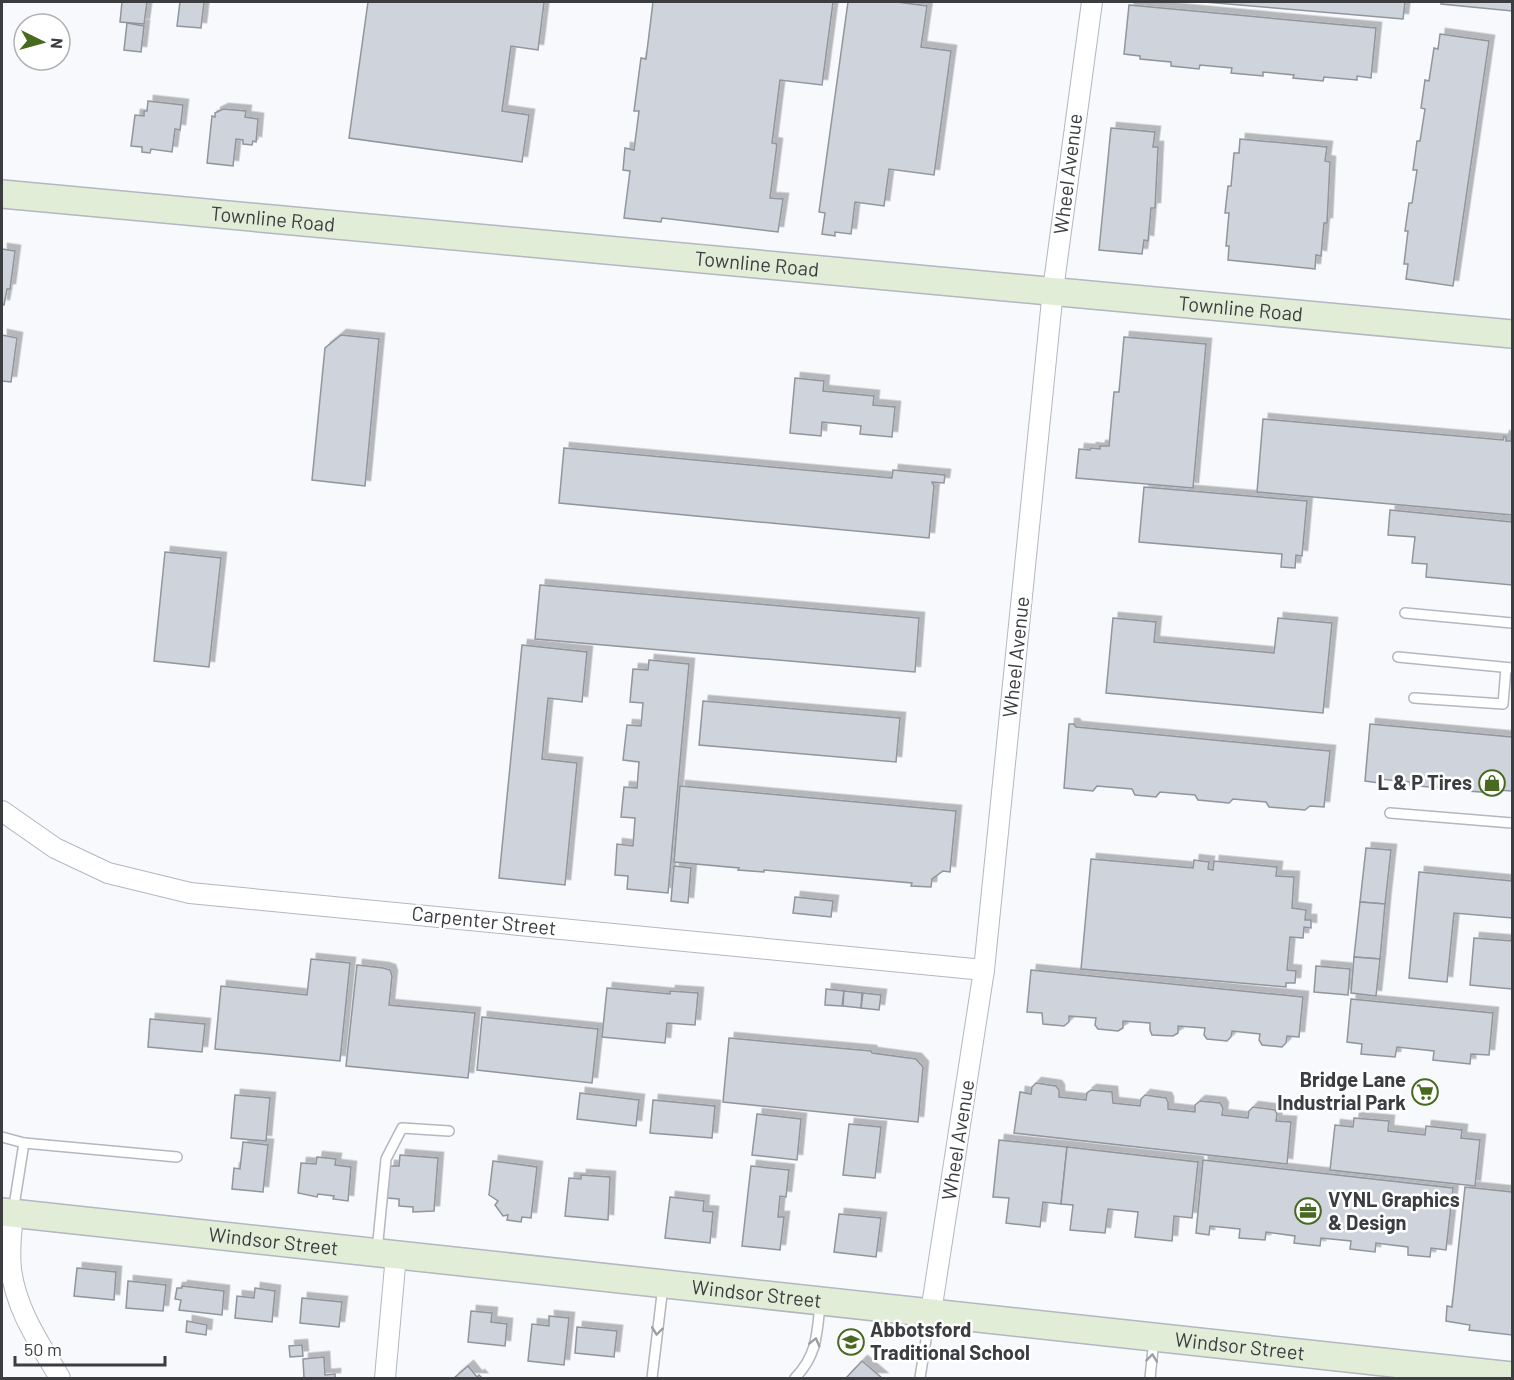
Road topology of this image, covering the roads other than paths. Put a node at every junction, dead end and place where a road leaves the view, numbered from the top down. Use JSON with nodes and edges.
{"nodes":[{"id":1,"x":1092,"y":2,"type":"edge"},
{"id":2,"x":2,"y":194,"type":"edge"},
{"id":3,"x":1053,"y":290,"type":"junction"},
{"id":4,"x":1512,"y":334,"type":"edge"},
{"id":5,"x":1405,"y":613,"type":"dead end"},
{"id":6,"x":1512,"y":622,"type":"edge"},
{"id":7,"x":1398,"y":657,"type":"dead end"},
{"id":8,"x":1509,"y":668,"type":"edge"},
{"id":9,"x":1414,"y":698,"type":"dead end"},
{"id":10,"x":2,"y":811,"type":"edge"},
{"id":11,"x":1390,"y":813,"type":"dead end"},
{"id":12,"x":1512,"y":823,"type":"edge"},
{"id":13,"x":984,"y":970,"type":"junction"},
{"id":14,"x":449,"y":1131,"type":"dead end"},
{"id":15,"x":2,"y":1137,"type":"edge"},
{"id":16,"x":24,"y":1143,"type":"junction"},
{"id":17,"x":177,"y":1157,"type":"dead end"},
{"id":18,"x":7,"y":1213,"type":"edge"},
{"id":19,"x":386,"y":1254,"type":"junction"},
{"id":20,"x":663,"y":1284,"type":"junction"},
{"id":21,"x":821,"y":1300,"type":"junction"},
{"id":22,"x":931,"y":1312,"type":"junction"},
{"id":23,"x":1154,"y":1337,"type":"junction"},
{"id":24,"x":1512,"y":1376,"type":"edge"},
{"id":25,"x":60,"y":1378,"type":"edge"},
{"id":26,"x":385,"y":1378,"type":"edge"},
{"id":27,"x":652,"y":1378,"type":"edge"},
{"id":28,"x":795,"y":1378,"type":"edge"},
{"id":29,"x":920,"y":1378,"type":"edge"},
{"id":30,"x":1150,"y":1378,"type":"edge"}],
"edges":[{"from":1,"to":3,"type":"street","name":"Wheel Avenue"},
{"from":2,"to":3,"type":"street","name":"Townline Road"},
{"from":3,"to":4,"type":"street","name":"Townline Road"},
{"from":3,"to":13,"type":"street","name":"Wheel Avenue"},
{"from":5,"to":6,"type":"lane"},
{"from":7,"to":8,"type":"lane"},
{"from":8,"to":9,"type":"lane"},
{"from":10,"to":13,"type":"street","name":"Carpenter Street"},
{"from":11,"to":12,"type":"lane"},
{"from":13,"to":22,"type":"street","name":"Wheel Avenue"},
{"from":14,"to":19,"type":"lane"},
{"from":15,"to":16,"type":"lane"},
{"from":16,"to":17,"type":"lane"},
{"from":16,"to":18,"type":"lane"},
{"from":18,"to":19,"type":"street","name":"Windsor Street"},
{"from":18,"to":25,"type":"street"},
{"from":19,"to":20,"type":"street","name":"Windsor Street"},
{"from":19,"to":26,"type":"street"},
{"from":20,"to":21,"type":"street","name":"Windsor Street"},
{"from":20,"to":27,"type":"lane","one_way":true},
{"from":21,"to":22,"type":"street","name":"Windsor Street"},
{"from":28,"to":21,"type":"lane","one_way":true},
{"from":22,"to":23,"type":"street","name":"Windsor Street"},
{"from":22,"to":29,"type":"lane"},
{"from":23,"to":24,"type":"street","name":"Windsor Street"},
{"from":30,"to":23,"type":"lane","one_way":true}]}
